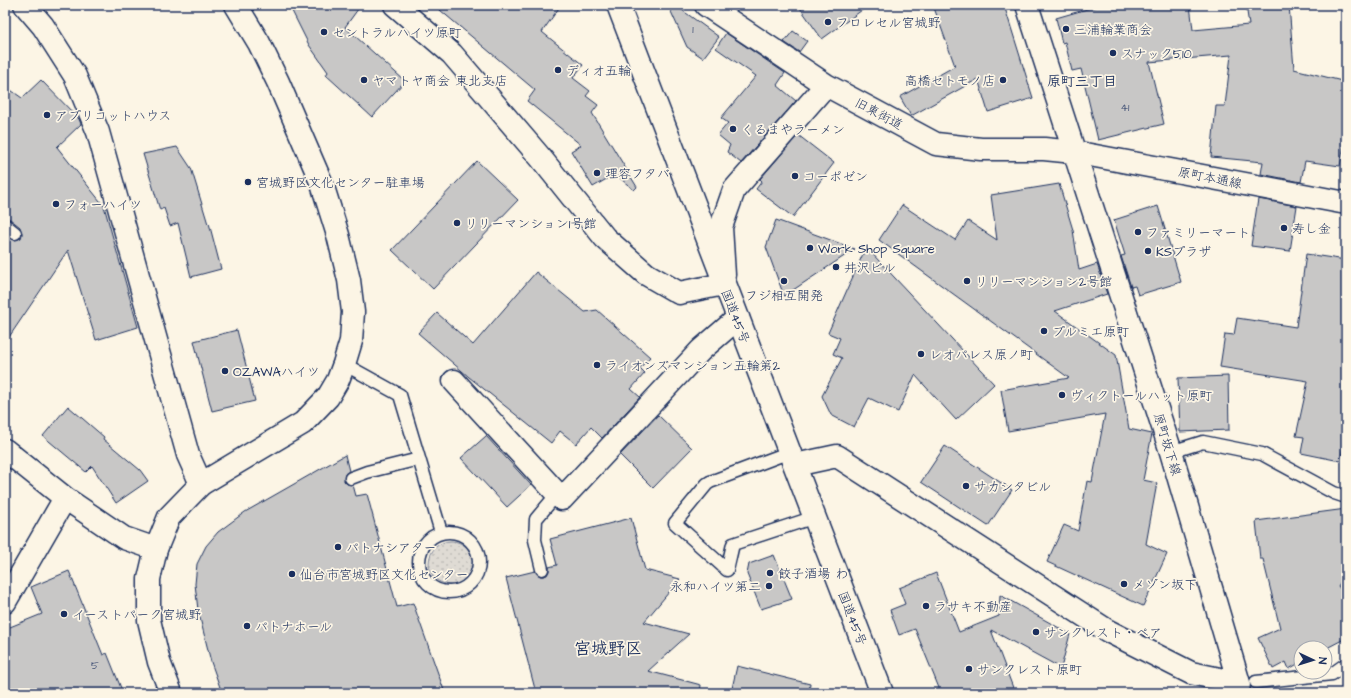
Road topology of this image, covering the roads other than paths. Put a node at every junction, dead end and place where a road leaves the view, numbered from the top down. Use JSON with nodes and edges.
{"nodes":[{"id":1,"x":25,"y":5,"type":"edge"},
{"id":2,"x":236,"y":5,"type":"edge"},
{"id":3,"x":395,"y":5,"type":"edge"},
{"id":4,"x":618,"y":5,"type":"edge"},
{"id":5,"x":706,"y":5,"type":"edge"},
{"id":6,"x":1027,"y":5,"type":"edge"},
{"id":7,"x":826,"y":85,"type":"junction"},
{"id":8,"x":1074,"y":152,"type":"junction"},
{"id":9,"x":1346,"y":200,"type":"edge"},
{"id":10,"x":5,"y":225,"type":"edge"},
{"id":11,"x":15,"y":233,"type":"dead end"},
{"id":12,"x":724,"y":284,"type":"junction"},
{"id":13,"x":738,"y":318,"type":"junction"},
{"id":14,"x":344,"y":364,"type":"junction"},
{"id":15,"x":454,"y":381,"type":"dead end"},
{"id":16,"x":5,"y":450,"type":"edge"},
{"id":17,"x":1171,"y":452,"type":"junction"},
{"id":18,"x":419,"y":459,"type":"junction"},
{"id":19,"x":793,"y":459,"type":"junction"},
{"id":20,"x":351,"y":478,"type":"dead end"},
{"id":21,"x":201,"y":484,"type":"junction"},
{"id":22,"x":557,"y":494,"type":"junction"},
{"id":23,"x":1346,"y":497,"type":"edge"},
{"id":24,"x":66,"y":498,"type":"junction"},
{"id":25,"x":815,"y":517,"type":"junction"},
{"id":26,"x":441,"y":532,"type":"junction"},
{"id":27,"x":156,"y":549,"type":"junction"},
{"id":28,"x":542,"y":569,"type":"dead end"},
{"id":29,"x":5,"y":602,"type":"edge"},
{"id":30,"x":1346,"y":664,"type":"edge"},
{"id":31,"x":1245,"y":686,"type":"edge"},
{"id":32,"x":171,"y":693,"type":"edge"},
{"id":33,"x":882,"y":693,"type":"edge"}],
"edges":[{"from":1,"to":21,"type":"main road"},
{"from":2,"to":14,"type":"main road"},
{"from":3,"to":12,"type":"main road"},
{"from":4,"to":12,"type":"main road","name":"国道45号"},
{"from":5,"to":7,"type":"main road","name":"旧東街道"},
{"from":6,"to":8,"type":"main road","name":"原町坂下線"},
{"from":7,"to":8,"type":"main road","name":"旧東街道"},
{"from":7,"to":12,"type":"main road"},
{"from":8,"to":9,"type":"main road","name":"原町本通線"},
{"from":8,"to":17,"type":"main road","name":"原町坂下線"},
{"from":10,"to":11,"type":"lane"},
{"from":12,"to":13,"type":"main road","name":"国道45号"},
{"from":13,"to":19,"type":"main road","name":"国道45号"},
{"from":13,"to":22,"type":"main road"},
{"from":14,"to":18,"type":"lane"},
{"from":14,"to":21,"type":"main road"},
{"from":15,"to":22,"type":"main road"},
{"from":16,"to":24,"type":"main road"},
{"from":17,"to":23,"type":"lane"},
{"from":17,"to":31,"type":"main road","name":"原町坂下線"},
{"from":18,"to":20,"type":"lane"},
{"from":18,"to":26,"type":"lane"},
{"from":19,"to":25,"type":"main road","name":"国道45号"},
{"from":19,"to":25,"type":"lane"},
{"from":19,"to":31,"type":"main road"},
{"from":21,"to":27,"type":"main road"},
{"from":22,"to":28,"type":"lane"},
{"from":24,"to":27,"type":"main road"},
{"from":24,"to":29,"type":"main road"},
{"from":25,"to":33,"type":"main road","name":"国道45号"},
{"from":26,"to":26,"type":"lane"},
{"from":27,"to":32,"type":"main road"},
{"from":30,"to":31,"type":"lane"}]}
